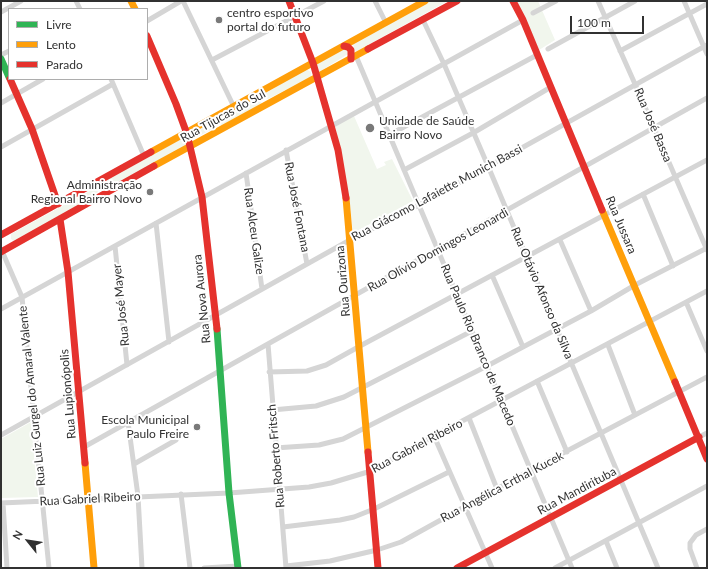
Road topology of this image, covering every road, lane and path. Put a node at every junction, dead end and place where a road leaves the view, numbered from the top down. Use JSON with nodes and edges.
{"nodes":[{"id":1,"x":21,"y":1,"type":"edge"},
{"id":2,"x":182,"y":1,"type":"edge"},
{"id":3,"x":289,"y":1,"type":"edge"},
{"id":4,"x":324,"y":1,"type":"edge"},
{"id":5,"x":375,"y":1,"type":"edge"},
{"id":6,"x":425,"y":1,"type":"edge"},
{"id":7,"x":457,"y":1,"type":"edge"},
{"id":8,"x":513,"y":1,"type":"edge"},
{"id":9,"x":556,"y":1,"type":"edge"},
{"id":10,"x":598,"y":1,"type":"edge"},
{"id":11,"x":635,"y":1,"type":"edge"},
{"id":12,"x":684,"y":1,"type":"edge"},
{"id":13,"x":707,"y":4,"type":"edge"},
{"id":14,"x":8,"y":8,"type":"edge"},
{"id":15,"x":533,"y":13,"type":"dead end"},
{"id":16,"x":690,"y":13,"type":"junction"},
{"id":17,"x":296,"y":17,"type":"junction"},
{"id":18,"x":605,"y":18,"type":"junction"},
{"id":19,"x":148,"y":20,"type":"edge"},
{"id":20,"x":423,"y":20,"type":"junction"},
{"id":21,"x":523,"y":20,"type":"junction"},
{"id":22,"x":386,"y":23,"type":"junction"},
{"id":23,"x":148,"y":38,"type":"edge"},
{"id":24,"x":344,"y":46,"type":"junction"},
{"id":25,"x":706,"y":46,"type":"edge"},
{"id":26,"x":548,"y":49,"type":"dead end"},
{"id":27,"x":620,"y":51,"type":"junction"},
{"id":28,"x":707,"y":54,"type":"edge"},
{"id":29,"x":538,"y":55,"type":"junction"},
{"id":30,"x":353,"y":58,"type":"junction"},
{"id":31,"x":1,"y":59,"type":"edge"},
{"id":32,"x":212,"y":60,"type":"junction"},
{"id":33,"x":313,"y":63,"type":"junction"},
{"id":34,"x":444,"y":64,"type":"junction"},
{"id":35,"x":8,"y":76,"type":"edge"},
{"id":36,"x":316,"y":77,"type":"junction"},
{"id":37,"x":10,"y":80,"type":"edge"},
{"id":38,"x":41,"y":80,"type":"edge"},
{"id":39,"x":112,"y":82,"type":"edge"},
{"id":40,"x":636,"y":84,"type":"junction"},
{"id":41,"x":551,"y":87,"type":"junction"},
{"id":42,"x":264,"y":91,"type":"junction"},
{"id":43,"x":17,"y":94,"type":"junction"},
{"id":44,"x":458,"y":98,"type":"junction"},
{"id":45,"x":707,"y":98,"type":"edge"},
{"id":46,"x":375,"y":101,"type":"junction"},
{"id":47,"x":270,"y":102,"type":"junction"},
{"id":48,"x":1,"y":103,"type":"edge"},
{"id":49,"x":234,"y":107,"type":"junction"},
{"id":50,"x":211,"y":120,"type":"junction"},
{"id":51,"x":566,"y":122,"type":"junction"},
{"id":52,"x":331,"y":126,"type":"junction"},
{"id":53,"x":654,"y":128,"type":"junction"},
{"id":54,"x":32,"y":129,"type":"junction"},
{"id":55,"x":217,"y":132,"type":"junction"},
{"id":56,"x":473,"y":133,"type":"junction"},
{"id":57,"x":187,"y":134,"type":"junction"},
{"id":58,"x":389,"y":135,"type":"junction"},
{"id":59,"x":1,"y":147,"type":"edge"},
{"id":60,"x":190,"y":147,"type":"junction"},
{"id":61,"x":286,"y":150,"type":"junction"},
{"id":62,"x":144,"y":156,"type":"junction"},
{"id":63,"x":707,"y":160,"type":"edge"},
{"id":64,"x":488,"y":166,"type":"junction"},
{"id":65,"x":585,"y":167,"type":"junction"},
{"id":66,"x":404,"y":170,"type":"junction"},
{"id":67,"x":246,"y":173,"type":"junction"},
{"id":68,"x":675,"y":177,"type":"junction"},
{"id":69,"x":93,"y":184,"type":"junction"},
{"id":70,"x":643,"y":194,"type":"junction"},
{"id":71,"x":100,"y":197,"type":"junction"},
{"id":72,"x":202,"y":198,"type":"junction"},
{"id":73,"x":58,"y":204,"type":"junction"},
{"id":74,"x":419,"y":205,"type":"junction"},
{"id":75,"x":507,"y":211,"type":"junction"},
{"id":76,"x":605,"y":215,"type":"junction"},
{"id":77,"x":60,"y":219,"type":"junction"},
{"id":78,"x":156,"y":223,"type":"junction"},
{"id":79,"x":8,"y":231,"type":"junction"},
{"id":80,"x":1,"y":235,"type":"edge"},
{"id":81,"x":350,"y":240,"type":"junction"},
{"id":82,"x":560,"y":240,"type":"junction"},
{"id":83,"x":15,"y":244,"type":"junction"},
{"id":84,"x":115,"y":246,"type":"junction"},
{"id":85,"x":707,"y":249,"type":"edge"},
{"id":86,"x":438,"y":250,"type":"junction"},
{"id":87,"x":2,"y":252,"type":"edge"},
{"id":88,"x":526,"y":258,"type":"junction"},
{"id":89,"x":307,"y":264,"type":"junction"},
{"id":90,"x":673,"y":266,"type":"junction"},
{"id":91,"x":68,"y":272,"type":"junction"},
{"id":92,"x":492,"y":275,"type":"junction"},
{"id":93,"x":635,"y":286,"type":"junction"},
{"id":94,"x":262,"y":289,"type":"junction"},
{"id":95,"x":707,"y":291,"type":"edge"},
{"id":96,"x":456,"y":294,"type":"junction"},
{"id":97,"x":355,"y":296,"type":"junction"},
{"id":98,"x":22,"y":297,"type":"junction"},
{"id":99,"x":686,"y":302,"type":"junction"},
{"id":100,"x":1,"y":309,"type":"edge"},
{"id":101,"x":591,"y":311,"type":"junction"},
{"id":102,"x":216,"y":315,"type":"junction"},
{"id":103,"x":650,"y":322,"type":"junction"},
{"id":104,"x":556,"y":329,"type":"junction"},
{"id":105,"x":472,"y":331,"type":"junction"},
{"id":106,"x":169,"y":342,"type":"junction"},
{"id":107,"x":268,"y":344,"type":"junction"},
{"id":108,"x":608,"y":345,"type":"junction"},
{"id":109,"x":360,"y":346,"type":"junction"},
{"id":110,"x":523,"y":347,"type":"junction"},
{"id":111,"x":707,"y":351,"type":"edge"},
{"id":112,"x":571,"y":363,"type":"junction"},
{"id":113,"x":127,"y":365,"type":"junction"},
{"id":114,"x":487,"y":366,"type":"junction"},
{"id":115,"x":219,"y":370,"type":"junction"},
{"id":116,"x":269,"y":372,"type":"junction"},
{"id":117,"x":707,"y":377,"type":"edge"},
{"id":118,"x":537,"y":381,"type":"junction"},
{"id":119,"x":363,"y":387,"type":"junction"},
{"id":120,"x":79,"y":392,"type":"junction"},
{"id":121,"x":679,"y":392,"type":"junction"},
{"id":122,"x":502,"y":401,"type":"junction"},
{"id":123,"x":272,"y":410,"type":"junction"},
{"id":124,"x":635,"y":415,"type":"junction"},
{"id":125,"x":33,"y":417,"type":"junction"},
{"id":126,"x":469,"y":418,"type":"junction"},
{"id":127,"x":128,"y":422,"type":"junction"},
{"id":128,"x":367,"y":428,"type":"junction"},
{"id":129,"x":707,"y":433,"type":"edge"},
{"id":130,"x":601,"y":434,"type":"junction"},
{"id":131,"x":1,"y":435,"type":"edge"},
{"id":132,"x":434,"y":436,"type":"junction"},
{"id":133,"x":698,"y":437,"type":"junction"},
{"id":134,"x":176,"y":440,"type":"dead end"},
{"id":135,"x":84,"y":447,"type":"junction"},
{"id":136,"x":275,"y":448,"type":"junction"},
{"id":137,"x":567,"y":452,"type":"junction"},
{"id":138,"x":707,"y":459,"type":"edge"},
{"id":139,"x":134,"y":464,"type":"junction"},
{"id":140,"x":531,"y":470,"type":"junction"},
{"id":141,"x":371,"y":471,"type":"junction"},
{"id":142,"x":449,"y":472,"type":"junction"},
{"id":143,"x":620,"y":480,"type":"junction"},
{"id":144,"x":707,"y":486,"type":"edge"},
{"id":145,"x":279,"y":489,"type":"junction"},
{"id":146,"x":497,"y":489,"type":"junction"},
{"id":147,"x":229,"y":493,"type":"junction"},
{"id":148,"x":181,"y":494,"type":"junction"},
{"id":149,"x":138,"y":496,"type":"junction"},
{"id":150,"x":88,"y":499,"type":"junction"},
{"id":151,"x":42,"y":501,"type":"junction"},
{"id":152,"x":2,"y":503,"type":"edge"},
{"id":153,"x":465,"y":507,"type":"junction"},
{"id":154,"x":374,"y":509,"type":"junction"},
{"id":155,"x":551,"y":517,"type":"junction"},
{"id":156,"x":639,"y":523,"type":"junction"},
{"id":157,"x":283,"y":528,"type":"junction"},
{"id":158,"x":707,"y":529,"type":"edge"},
{"id":159,"x":606,"y":541,"type":"junction"},
{"id":160,"x":377,"y":550,"type":"junction"},
{"id":161,"x":486,"y":553,"type":"junction"},
{"id":162,"x":569,"y":560,"type":"junction"},
{"id":163,"x":238,"y":567,"type":"edge"},
{"id":164,"x":286,"y":567,"type":"edge"},
{"id":165,"x":7,"y":568,"type":"edge"},
{"id":166,"x":49,"y":568,"type":"edge"},
{"id":167,"x":94,"y":568,"type":"edge"},
{"id":168,"x":142,"y":568,"type":"edge"},
{"id":169,"x":190,"y":568,"type":"edge"},
{"id":170,"x":204,"y":568,"type":"edge"},
{"id":171,"x":378,"y":568,"type":"edge"},
{"id":172,"x":457,"y":568,"type":"edge"},
{"id":173,"x":492,"y":568,"type":"edge"},
{"id":174,"x":555,"y":568,"type":"edge"},
{"id":175,"x":572,"y":568,"type":"edge"},
{"id":176,"x":617,"y":568,"type":"edge"},
{"id":177,"x":658,"y":568,"type":"edge"},
{"id":178,"x":697,"y":568,"type":"edge"}],
"edges":[{"from":1,"to":14,"type":"street"},
{"from":2,"to":19,"type":"street"},
{"from":2,"to":32,"type":"street"},
{"from":3,"to":17,"type":"main road","name":"Rua Ourizona"},
{"from":4,"to":17,"type":"street"},
{"from":5,"to":22,"type":"street"},
{"from":6,"to":22,"type":"main road","name":"Rua Tijucas do Sul"},
{"from":7,"to":20,"type":"main road","name":"Rua Tijucas do Sul"},
{"from":8,"to":21,"type":"main road","name":"Rua Jussara"},
{"from":9,"to":15,"type":"street"},
{"from":10,"to":18,"type":"street","name":"Rua José Bassa"},
{"from":11,"to":18,"type":"street"},
{"from":12,"to":16,"type":"street"},
{"from":13,"to":16,"type":"street"},
{"from":16,"to":25,"type":"street"},
{"from":16,"to":27,"type":"street"},
{"from":17,"to":32,"type":"street"},
{"from":17,"to":33,"type":"main road","name":"Rua Ourizona"},
{"from":18,"to":26,"type":"street"},
{"from":18,"to":27,"type":"street","name":"Rua José Bassa"},
{"from":20,"to":30,"type":"main road","name":"Rua Tijucas do Sul"},
{"from":20,"to":34,"type":"street","name":"Rua Otávio Afonso da Silva"},
{"from":21,"to":29,"type":"main road","name":"Rua Jussara"},
{"from":21,"to":34,"type":"street"},
{"from":22,"to":24,"type":"main road","name":"Rua Tijucas do Sul"},
{"from":23,"to":57,"type":"main road","name":"Rua Nova Aurora"},
{"from":24,"to":30,"type":"main road"},
{"from":24,"to":33,"type":"main road","name":"Rua Tijucas do Sul"},
{"from":25,"to":28,"type":"street"},
{"from":25,"to":40,"type":"street","name":"Rua Giácomo Lafaiette Munich Bassi"},
{"from":27,"to":40,"type":"street","name":"Rua José Bassa"},
{"from":29,"to":41,"type":"main road","name":"Rua Jussara"},
{"from":29,"to":44,"type":"street"},
{"from":30,"to":36,"type":"main road","name":"Rua Tijucas do Sul"},
{"from":30,"to":46,"type":"street","name":"Rua Paulo Rio Branco de Macedo"},
{"from":31,"to":35,"type":"main road"},
{"from":32,"to":49,"type":"street"},
{"from":33,"to":36,"type":"main road","name":"Rua Ourizona"},
{"from":33,"to":42,"type":"main road","name":"Rua Tijucas do Sul"},
{"from":34,"to":44,"type":"street","name":"Rua Otávio Afonso da Silva"},
{"from":34,"to":46,"type":"street"},
{"from":36,"to":47,"type":"main road","name":"Rua Tijucas do Sul"},
{"from":36,"to":52,"type":"main road","name":"Rua Ourizona"},
{"from":37,"to":43,"type":"main road"},
{"from":38,"to":43,"type":"street"},
{"from":39,"to":54,"type":"street"},
{"from":39,"to":62,"type":"street"},
{"from":40,"to":51,"type":"street","name":"Rua Giácomo Lafaiette Munich Bassi"},
{"from":40,"to":53,"type":"street","name":"Rua José Bassa"},
{"from":41,"to":51,"type":"main road","name":"Rua Jussara"},
{"from":41,"to":56,"type":"street"},
{"from":42,"to":47,"type":"main road"},
{"from":42,"to":49,"type":"main road","name":"Rua Tijucas do Sul"},
{"from":43,"to":48,"type":"street"},
{"from":43,"to":54,"type":"main road"},
{"from":44,"to":56,"type":"street","name":"Rua Otávio Afonso da Silva"},
{"from":44,"to":58,"type":"street"},
{"from":45,"to":53,"type":"street","name":"Rua Olívio Domingos Leonardi"},
{"from":46,"to":52,"type":"street"},
{"from":46,"to":58,"type":"street","name":"Rua Paulo Rio Branco de Macedo"},
{"from":47,"to":55,"type":"main road","name":"Rua Tijucas do Sul"},
{"from":49,"to":50,"type":"main road","name":"Rua Tijucas do Sul"},
{"from":50,"to":55,"type":"main road"},
{"from":50,"to":57,"type":"main road","name":"Rua Tijucas do Sul"},
{"from":51,"to":64,"type":"street","name":"Rua Giácomo Lafaiette Munich Bassi"},
{"from":51,"to":65,"type":"main road","name":"Rua Jussara"},
{"from":52,"to":61,"type":"street"},
{"from":52,"to":81,"type":"main road","name":"Rua Ourizona"},
{"from":53,"to":65,"type":"street","name":"Rua Olívio Domingos Leonardi"},
{"from":53,"to":68,"type":"street","name":"Rua José Bassa"},
{"from":54,"to":59,"type":"street"},
{"from":54,"to":73,"type":"main road"},
{"from":55,"to":60,"type":"main road","name":"Rua Tijucas do Sul"},
{"from":56,"to":64,"type":"street","name":"Rua Otávio Afonso da Silva"},
{"from":56,"to":66,"type":"street"},
{"from":57,"to":60,"type":"main road","name":"Rua Nova Aurora"},
{"from":57,"to":62,"type":"main road","name":"Rua Tijucas do Sul"},
{"from":58,"to":66,"type":"street","name":"Rua Paulo Rio Branco de Macedo"},
{"from":60,"to":71,"type":"main road","name":"Rua Tijucas do Sul"},
{"from":60,"to":72,"type":"main road","name":"Rua Nova Aurora"},
{"from":61,"to":67,"type":"street"},
{"from":61,"to":89,"type":"street","name":"Rua José Fontana"},
{"from":62,"to":69,"type":"main road","name":"Rua Tijucas do Sul"},
{"from":63,"to":68,"type":"street"},
{"from":64,"to":74,"type":"street","name":"Rua Giácomo Lafaiette Munich Bassi"},
{"from":64,"to":75,"type":"street","name":"Rua Otávio Afonso da Silva"},
{"from":65,"to":75,"type":"street","name":"Rua Olívio Domingos Leonardi"},
{"from":65,"to":76,"type":"main road","name":"Rua Jussara"},
{"from":66,"to":74,"type":"street","name":"Rua Paulo Rio Branco de Macedo"},
{"from":67,"to":72,"type":"street"},
{"from":67,"to":94,"type":"street","name":"Rua Alceu Galize"},
{"from":68,"to":70,"type":"street"},
{"from":68,"to":85,"type":"street","name":"Rua José Bassa"},
{"from":69,"to":71,"type":"main road"},
{"from":69,"to":73,"type":"main road","name":"Rua Tijucas do Sul"},
{"from":70,"to":76,"type":"street"},
{"from":70,"to":90,"type":"street"},
{"from":71,"to":77,"type":"main road","name":"Rua Tijucas do Sul"},
{"from":72,"to":78,"type":"street"},
{"from":72,"to":102,"type":"main road","name":"Rua Nova Aurora"},
{"from":73,"to":79,"type":"main road","name":"Rua Tijucas do Sul"},
{"from":74,"to":81,"type":"street","name":"Rua Giácomo Lafaiette Munich Bassi"},
{"from":74,"to":86,"type":"street","name":"Rua Paulo Rio Branco de Macedo"},
{"from":75,"to":86,"type":"street","name":"Rua Olívio Domingos Leonardi"},
{"from":75,"to":88,"type":"street","name":"Rua Otávio Afonso da Silva"},
{"from":76,"to":82,"type":"street"},
{"from":76,"to":93,"type":"main road","name":"Rua Jussara"},
{"from":77,"to":83,"type":"main road","name":"Rua Tijucas do Sul"},
{"from":77,"to":91,"type":"main road","name":"Rua Lupionópolis"},
{"from":78,"to":84,"type":"street"},
{"from":78,"to":106,"type":"street"},
{"from":79,"to":80,"type":"main road","name":"Rua Tijucas do Sul"},
{"from":79,"to":83,"type":"main road"},
{"from":81,"to":89,"type":"street","name":"Rua Giácomo Lafaiette Munich Bassi"},
{"from":81,"to":97,"type":"main road","name":"Rua Ourizona"},
{"from":82,"to":88,"type":"street"},
{"from":82,"to":101,"type":"street"},
{"from":83,"to":87,"type":"main road","name":"Rua Tijucas do Sul"},
{"from":84,"to":91,"type":"street"},
{"from":84,"to":113,"type":"street","name":"Rua José Mayer"},
{"from":85,"to":90,"type":"street"},
{"from":86,"to":96,"type":"street","name":"Rua Paulo Rio Branco de Macedo"},
{"from":86,"to":97,"type":"street","name":"Rua Olívio Domingos Leonardi"},
{"from":87,"to":98,"type":"street","name":"Rua Luiz Gurgel do Amaral Valente"},
{"from":88,"to":92,"type":"street"},
{"from":88,"to":104,"type":"street","name":"Rua Otávio Afonso da Silva"},
{"from":89,"to":94,"type":"street","name":"Rua Giácomo Lafaiette Munich Bassi"},
{"from":90,"to":93,"type":"street"},
{"from":91,"to":98,"type":"street"},
{"from":91,"to":120,"type":"main road","name":"Rua Lupionópolis"},
{"from":92,"to":96,"type":"street"},
{"from":92,"to":110,"type":"street"},
{"from":93,"to":101,"type":"street"},
{"from":93,"to":103,"type":"main road","name":"Rua Jussara"},
{"from":94,"to":102,"type":"street","name":"Rua Giácomo Lafaiette Munich Bassi"},
{"from":95,"to":99,"type":"street","name":"Rua Gabriel Ribeiro"},
{"from":96,"to":105,"type":"street","name":"Rua Paulo Rio Branco de Macedo"},
{"from":96,"to":109,"type":"street"},
{"from":97,"to":107,"type":"street","name":"Rua Olívio Domingos Leonardi"},
{"from":97,"to":109,"type":"main road","name":"Rua Ourizona"},
{"from":98,"to":100,"type":"street"},
{"from":98,"to":125,"type":"street","name":"Rua Luiz Gurgel do Amaral Valente"},
{"from":99,"to":103,"type":"street","name":"Rua Gabriel Ribeiro"},
{"from":99,"to":111,"type":"street"},
{"from":101,"to":104,"type":"street"},
{"from":102,"to":106,"type":"street","name":"Rua Giácomo Lafaiette Munich Bassi"},
{"from":102,"to":115,"type":"main road","name":"Rua Nova Aurora"},
{"from":103,"to":108,"type":"street","name":"Rua Gabriel Ribeiro"},
{"from":103,"to":121,"type":"main road","name":"Rua Jussara"},
{"from":104,"to":110,"type":"street"},
{"from":104,"to":112,"type":"street","name":"Rua Otávio Afonso da Silva"},
{"from":105,"to":114,"type":"street","name":"Rua Paulo Rio Branco de Macedo"},
{"from":105,"to":119,"type":"street"},
{"from":106,"to":113,"type":"street","name":"Rua Giácomo Lafaiette Munich Bassi"},
{"from":107,"to":115,"type":"street","name":"Rua Olívio Domingos Leonardi"},
{"from":107,"to":116,"type":"street","name":"Rua Roberto Fritsch"},
{"from":108,"to":112,"type":"street","name":"Rua Gabriel Ribeiro"},
{"from":108,"to":124,"type":"street"},
{"from":109,"to":116,"type":"street"},
{"from":109,"to":119,"type":"main road","name":"Rua Ourizona"},
{"from":110,"to":114,"type":"street"},
{"from":112,"to":118,"type":"street","name":"Rua Gabriel Ribeiro"},
{"from":112,"to":130,"type":"street","name":"Rua Otávio Afonso da Silva"},
{"from":113,"to":120,"type":"street","name":"Rua Giácomo Lafaiette Munich Bassi"},
{"from":114,"to":122,"type":"street","name":"Rua Paulo Rio Branco de Macedo"},
{"from":114,"to":128,"type":"street"},
{"from":115,"to":127,"type":"street","name":"Rua Olívio Domingos Leonardi"},
{"from":115,"to":147,"type":"main road","name":"Rua Nova Aurora"},
{"from":116,"to":123,"type":"street","name":"Rua Roberto Fritsch"},
{"from":117,"to":121,"type":"street","name":"Rua Angélica Erthal Kucek"},
{"from":118,"to":122,"type":"street","name":"Rua Gabriel Ribeiro"},
{"from":118,"to":137,"type":"street"},
{"from":119,"to":123,"type":"street"},
{"from":119,"to":128,"type":"main road","name":"Rua Ourizona"},
{"from":120,"to":125,"type":"street","name":"Rua Giácomo Lafaiette Munich Bassi"},
{"from":120,"to":135,"type":"main road","name":"Rua Lupionópolis"},
{"from":121,"to":124,"type":"street","name":"Rua Angélica Erthal Kucek"},
{"from":121,"to":133,"type":"main road","name":"Rua Jussara"},
{"from":122,"to":126,"type":"street","name":"Rua Gabriel Ribeiro"},
{"from":122,"to":140,"type":"street","name":"Rua Paulo Rio Branco de Macedo"},
{"from":123,"to":136,"type":"street","name":"Rua Roberto Fritsch"},
{"from":124,"to":130,"type":"street","name":"Rua Angélica Erthal Kucek"},
{"from":125,"to":131,"type":"street","name":"Rua Giácomo Lafaiette Munich Bassi"},
{"from":125,"to":151,"type":"street","name":"Rua Luiz Gurgel do Amaral Valente"},
{"from":126,"to":132,"type":"street","name":"Rua Gabriel Ribeiro"},
{"from":126,"to":146,"type":"street"},
{"from":127,"to":135,"type":"street","name":"Rua Olívio Domingos Leonardi"},
{"from":127,"to":139,"type":"street"},
{"from":128,"to":136,"type":"street"},
{"from":128,"to":141,"type":"main road","name":"Rua Ourizona"},
{"from":129,"to":133,"type":"street","name":"Rua Mandirituba"},
{"from":130,"to":137,"type":"street","name":"Rua Angélica Erthal Kucek"},
{"from":130,"to":143,"type":"street","name":"Rua Otávio Afonso da Silva"},
{"from":132,"to":141,"type":"street","name":"Rua Gabriel Ribeiro"},
{"from":132,"to":142,"type":"street"},
{"from":133,"to":138,"type":"main road","name":"Rua Jussara"},
{"from":133,"to":143,"type":"main road","name":"Rua Mandirituba"},
{"from":134,"to":139,"type":"street"},
{"from":135,"to":150,"type":"main road","name":"Rua Lupionópolis"},
{"from":136,"to":145,"type":"street","name":"Rua Roberto Fritsch"},
{"from":137,"to":140,"type":"street","name":"Rua Angélica Erthal Kucek"},
{"from":139,"to":149,"type":"street"},
{"from":140,"to":146,"type":"street","name":"Rua Angélica Erthal Kucek"},
{"from":140,"to":155,"type":"street","name":"Rua Paulo Rio Branco de Macedo"},
{"from":141,"to":145,"type":"street","name":"Rua Gabriel Ribeiro"},
{"from":141,"to":154,"type":"main road","name":"Rua Ourizona"},
{"from":142,"to":153,"type":"street"},
{"from":142,"to":154,"type":"street"},
{"from":143,"to":155,"type":"main road","name":"Rua Mandirituba"},
{"from":143,"to":156,"type":"street","name":"Rua Otávio Afonso da Silva"},
{"from":144,"to":156,"type":"street"},
{"from":145,"to":147,"type":"street","name":"Rua Gabriel Ribeiro"},
{"from":145,"to":157,"type":"street","name":"Rua Roberto Fritsch"},
{"from":146,"to":153,"type":"street","name":"Rua Angélica Erthal Kucek"},
{"from":147,"to":148,"type":"street","name":"Rua Gabriel Ribeiro"},
{"from":147,"to":163,"type":"main road","name":"Rua Nova Aurora"},
{"from":148,"to":149,"type":"street","name":"Rua Gabriel Ribeiro"},
{"from":148,"to":169,"type":"street"},
{"from":149,"to":150,"type":"street","name":"Rua Gabriel Ribeiro"},
{"from":149,"to":168,"type":"street"},
{"from":150,"to":151,"type":"street","name":"Rua Gabriel Ribeiro"},
{"from":150,"to":167,"type":"main road","name":"Rua Lupionópolis"},
{"from":151,"to":152,"type":"street","name":"Rua Gabriel Ribeiro"},
{"from":151,"to":166,"type":"street","name":"Rua Luiz Gurgel do Amaral Valente"},
{"from":152,"to":165,"type":"street"},
{"from":153,"to":160,"type":"street","name":"Rua Angélica Erthal Kucek"},
{"from":153,"to":161,"type":"street"},
{"from":154,"to":157,"type":"street"},
{"from":154,"to":160,"type":"main road","name":"Rua Ourizona"},
{"from":155,"to":161,"type":"main road","name":"Rua Mandirituba"},
{"from":155,"to":162,"type":"street","name":"Rua Paulo Rio Branco de Macedo"},
{"from":156,"to":159,"type":"street"},
{"from":156,"to":177,"type":"street","name":"Rua Otávio Afonso da Silva"},
{"from":157,"to":164,"type":"street","name":"Rua Roberto Fritsch"},
{"from":158,"to":178,"type":"street"},
{"from":159,"to":162,"type":"street"},
{"from":159,"to":176,"type":"street"},
{"from":160,"to":164,"type":"street","name":"Rua Angélica Erthal Kucek"},
{"from":160,"to":171,"type":"main road","name":"Rua Ourizona"},
{"from":161,"to":172,"type":"main road","name":"Rua Mandirituba"},
{"from":161,"to":173,"type":"street"},
{"from":162,"to":174,"type":"street"},
{"from":162,"to":175,"type":"street","name":"Rua Paulo Rio Branco de Macedo"},
{"from":163,"to":170,"type":"street"}]}
